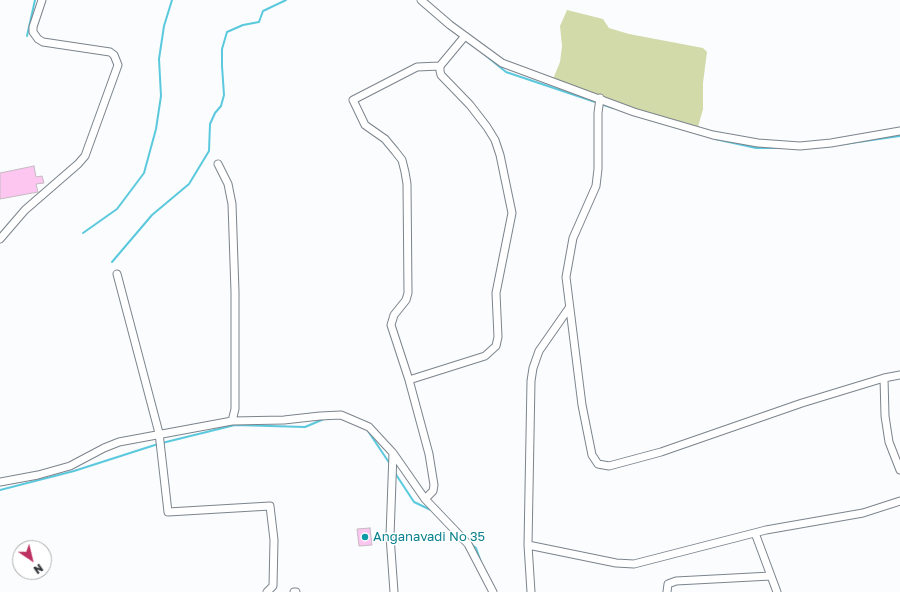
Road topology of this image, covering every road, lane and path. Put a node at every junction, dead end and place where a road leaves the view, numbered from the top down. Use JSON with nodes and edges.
{"nodes":[{"id":1,"x":42,"y":0,"type":"edge"},
{"id":2,"x":421,"y":0,"type":"edge"},
{"id":3,"x":465,"y":36,"type":"junction"},
{"id":4,"x":440,"y":66,"type":"junction"},
{"id":5,"x":600,"y":100,"type":"junction"},
{"id":6,"x":900,"y":131,"type":"edge"},
{"id":7,"x":218,"y":164,"type":"dead end"},
{"id":8,"x":0,"y":239,"type":"edge"},
{"id":9,"x":116,"y":274,"type":"dead end"},
{"id":10,"x":569,"y":308,"type":"junction"},
{"id":11,"x":900,"y":375,"type":"edge"},
{"id":12,"x":884,"y":378,"type":"junction"},
{"id":13,"x":409,"y":380,"type":"junction"},
{"id":14,"x":232,"y":421,"type":"junction"},
{"id":15,"x":159,"y":433,"type":"junction"},
{"id":16,"x":393,"y":453,"type":"junction"},
{"id":17,"x":900,"y":470,"type":"edge"},
{"id":18,"x":0,"y":482,"type":"edge"},
{"id":19,"x":425,"y":499,"type":"junction"},
{"id":20,"x":900,"y":501,"type":"edge"},
{"id":21,"x":755,"y":533,"type":"junction"},
{"id":22,"x":528,"y":545,"type":"junction"},
{"id":23,"x":771,"y":576,"type":"junction"},
{"id":24,"x":266,"y":592,"type":"edge"},
{"id":25,"x":394,"y":592,"type":"edge"},
{"id":26,"x":493,"y":592,"type":"edge"},
{"id":27,"x":531,"y":592,"type":"edge"},
{"id":28,"x":667,"y":592,"type":"edge"},
{"id":29,"x":777,"y":592,"type":"edge"}],
"edges":[{"from":1,"to":8,"type":"street"},
{"from":2,"to":3,"type":"street"},
{"from":3,"to":4,"type":"street"},
{"from":3,"to":5,"type":"street"},
{"from":4,"to":13,"type":"street"},
{"from":4,"to":13,"type":"street"},
{"from":5,"to":6,"type":"street"},
{"from":5,"to":10,"type":"street"},
{"from":7,"to":14,"type":"street"},
{"from":9,"to":15,"type":"street"},
{"from":10,"to":12,"type":"street"},
{"from":10,"to":22,"type":"street"},
{"from":11,"to":12,"type":"street"},
{"from":12,"to":17,"type":"street"},
{"from":13,"to":19,"type":"street"},
{"from":14,"to":15,"type":"street"},
{"from":14,"to":16,"type":"street"},
{"from":15,"to":18,"type":"street"},
{"from":15,"to":24,"type":"street"},
{"from":16,"to":19,"type":"street"},
{"from":16,"to":25,"type":"street"},
{"from":19,"to":26,"type":"street"},
{"from":20,"to":21,"type":"street"},
{"from":21,"to":22,"type":"street"},
{"from":21,"to":23,"type":"street"},
{"from":22,"to":27,"type":"street"},
{"from":23,"to":28,"type":"street"},
{"from":23,"to":29,"type":"street"}]}
